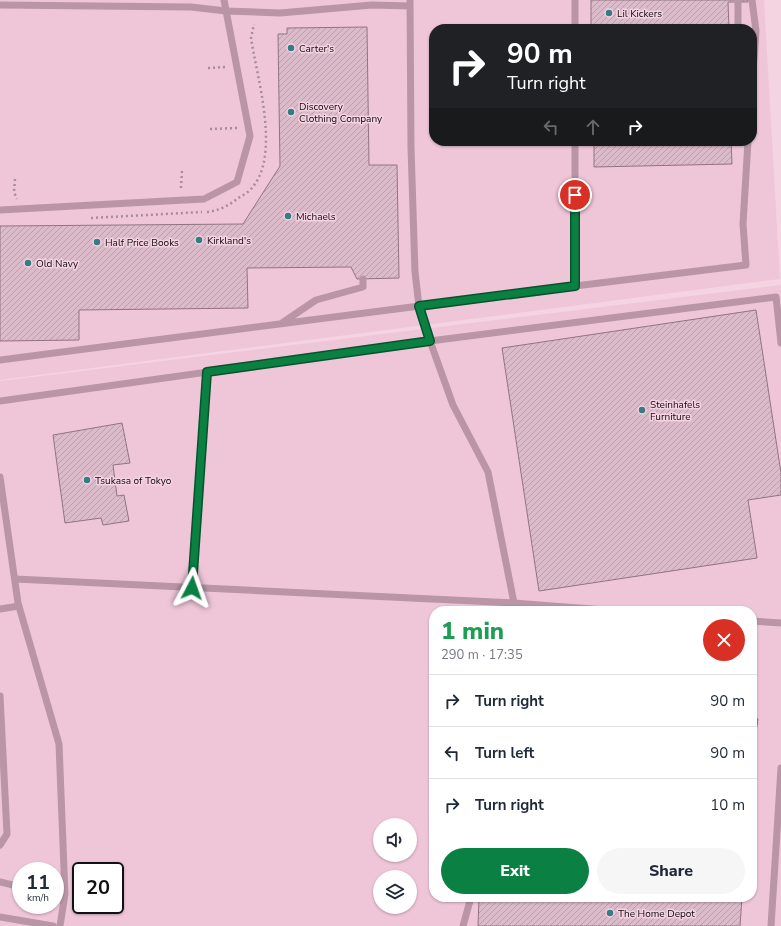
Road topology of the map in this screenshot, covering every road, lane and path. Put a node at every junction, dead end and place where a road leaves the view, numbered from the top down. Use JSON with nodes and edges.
{"nodes":[{"id":1,"x":224,"y":0,"type":"edge"},
{"id":2,"x":575,"y":0,"type":"edge"},
{"id":3,"x":752,"y":0,"type":"edge"},
{"id":4,"x":738,"y":2,"type":"dead end"},
{"id":5,"x":410,"y":3,"type":"edge"},
{"id":6,"x":0,"y":6,"type":"edge"},
{"id":7,"x":226,"y":11,"type":"junction"},
{"id":8,"x":251,"y":12,"type":"junction"},
{"id":9,"x":575,"y":24,"type":"edge"},
{"id":10,"x":738,"y":24,"type":"edge"},
{"id":11,"x":755,"y":24,"type":"edge"},
{"id":12,"x":227,"y":67,"type":"dead end"},
{"id":13,"x":208,"y":68,"type":"dead end"},
{"id":14,"x":236,"y":128,"type":"dead end"},
{"id":15,"x":210,"y":129,"type":"dead end"},
{"id":16,"x":575,"y":146,"type":"edge"},
{"id":17,"x":745,"y":146,"type":"edge"},
{"id":18,"x":748,"y":146,"type":"edge"},
{"id":19,"x":747,"y":164,"type":"junction"},
{"id":20,"x":0,"y":210,"type":"edge"},
{"id":21,"x":89,"y":218,"type":"dead end"},
{"id":22,"x":363,"y":279,"type":"dead end"},
{"id":23,"x":575,"y":286,"type":"junction"},
{"id":24,"x":419,"y":306,"type":"junction"},
{"id":25,"x":279,"y":324,"type":"junction"},
{"id":26,"x":430,"y":341,"type":"junction"},
{"id":27,"x":781,"y":343,"type":"edge"},
{"id":28,"x":0,"y":360,"type":"edge"},
{"id":29,"x":207,"y":372,"type":"junction"},
{"id":30,"x":0,"y":401,"type":"edge"},
{"id":31,"x":0,"y":477,"type":"edge"},
{"id":32,"x":15,"y":579,"type":"junction"},
{"id":33,"x":192,"y":588,"type":"junction"},
{"id":34,"x":19,"y":606,"type":"junction"},
{"id":35,"x":497,"y":606,"type":"edge"},
{"id":36,"x":514,"y":606,"type":"edge"},
{"id":37,"x":0,"y":609,"type":"edge"},
{"id":38,"x":757,"y":622,"type":"edge"},
{"id":39,"x":781,"y":624,"type":"edge"},
{"id":40,"x":0,"y":696,"type":"edge"},
{"id":41,"x":781,"y":768,"type":"edge"},
{"id":42,"x":0,"y":843,"type":"edge"},
{"id":43,"x":0,"y":882,"type":"edge"},
{"id":44,"x":12,"y":884,"type":"edge"},
{"id":45,"x":65,"y":894,"type":"joint"},
{"id":46,"x":470,"y":902,"type":"edge"},
{"id":47,"x":0,"y":917,"type":"edge"},
{"id":48,"x":53,"y":926,"type":"edge"},
{"id":49,"x":60,"y":926,"type":"edge"},
{"id":50,"x":463,"y":926,"type":"edge"},
{"id":51,"x":771,"y":926,"type":"edge"}],
"edges":[{"from":1,"to":7,"type":"lane"},
{"from":2,"to":9,"type":"lane"},
{"from":3,"to":11,"type":"lane"},
{"from":4,"to":10,"type":"lane"},
{"from":5,"to":8,"type":"lane"},
{"from":5,"to":24,"type":"lane"},
{"from":6,"to":7,"type":"lane"},
{"from":7,"to":8,"type":"lane"},
{"from":7,"to":20,"type":"lane"},
{"from":8,"to":21,"type":"path"},
{"from":12,"to":13,"type":"path"},
{"from":14,"to":15,"type":"path"},
{"from":16,"to":23,"type":"lane"},
{"from":17,"to":19,"type":"lane"},
{"from":18,"to":19,"type":"lane"},
{"from":19,"to":23,"type":"lane"},
{"from":22,"to":25,"type":"lane"},
{"from":23,"to":24,"type":"lane"},
{"from":24,"to":25,"type":"lane"},
{"from":24,"to":26,"type":"lane"},
{"from":25,"to":28,"type":"lane"},
{"from":26,"to":27,"type":"lane"},
{"from":26,"to":29,"type":"lane"},
{"from":26,"to":36,"type":"lane"},
{"from":29,"to":30,"type":"lane"},
{"from":29,"to":33,"type":"lane"},
{"from":31,"to":32,"type":"lane"},
{"from":32,"to":33,"type":"lane"},
{"from":32,"to":34,"type":"lane"},
{"from":33,"to":35,"type":"lane"},
{"from":34,"to":37,"type":"lane"},
{"from":34,"to":45,"type":"lane"},
{"from":38,"to":39,"type":"lane"},
{"from":40,"to":42,"type":"lane"},
{"from":41,"to":51,"type":"lane"},
{"from":43,"to":44,"type":"lane"},
{"from":45,"to":49,"type":"lane"},
{"from":46,"to":50,"type":"lane"},
{"from":47,"to":48,"type":"lane"}]}
